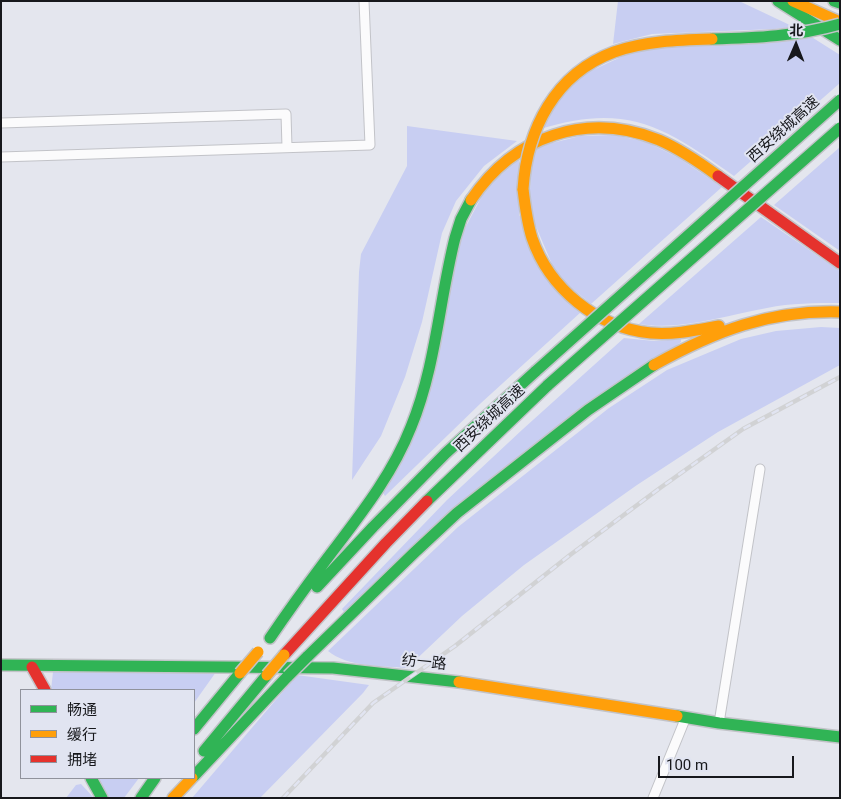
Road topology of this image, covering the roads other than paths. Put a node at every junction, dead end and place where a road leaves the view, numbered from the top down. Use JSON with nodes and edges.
{"nodes":[{"id":1,"x":364,"y":1,"type":"edge"},
{"id":2,"x":778,"y":1,"type":"edge"},
{"id":3,"x":793,"y":1,"type":"edge"},
{"id":4,"x":816,"y":1,"type":"edge"},
{"id":5,"x":834,"y":1,"type":"edge"},
{"id":6,"x":840,"y":3,"type":"edge"},
{"id":7,"x":840,"y":12,"type":"edge"},
{"id":8,"x":840,"y":23,"type":"edge"},
{"id":9,"x":840,"y":40,"type":"edge"},
{"id":10,"x":840,"y":100,"type":"edge"},
{"id":11,"x":1,"y":123,"type":"edge"},
{"id":12,"x":840,"y":128,"type":"edge"},
{"id":13,"x":286,"y":147,"type":"junction"},
{"id":14,"x":1,"y":157,"type":"edge"},
{"id":15,"x":840,"y":263,"type":"edge"},
{"id":16,"x":840,"y":312,"type":"edge"},
{"id":17,"x":751,"y":322,"type":"junction"},
{"id":18,"x":760,"y":469,"type":"dead end"},
{"id":19,"x":270,"y":638,"type":"junction"},
{"id":20,"x":1,"y":665,"type":"edge"},
{"id":21,"x":32,"y":667,"type":"junction"},
{"id":22,"x":44,"y":689,"type":"edge"},
{"id":23,"x":686,"y":718,"type":"junction"},
{"id":24,"x":719,"y":723,"type":"junction"},
{"id":25,"x":195,"y":728,"type":"edge"},
{"id":26,"x":840,"y":737,"type":"edge"},
{"id":27,"x":195,"y":763,"type":"edge"},
{"id":28,"x":195,"y":775,"type":"edge"},
{"id":29,"x":92,"y":779,"type":"edge"},
{"id":30,"x":154,"y":779,"type":"edge"},
{"id":31,"x":182,"y":779,"type":"edge"},
{"id":32,"x":191,"y":779,"type":"edge"},
{"id":33,"x":102,"y":798,"type":"edge"},
{"id":34,"x":141,"y":798,"type":"edge"},
{"id":35,"x":168,"y":798,"type":"edge"},
{"id":36,"x":173,"y":798,"type":"edge"},
{"id":37,"x":653,"y":798,"type":"edge"}],
"edges":[{"from":1,"to":13,"type":"street"},
{"from":2,"to":9,"type":"main road"},
{"from":3,"to":8,"type":"main road"},
{"from":4,"to":7,"type":"main road"},
{"from":5,"to":6,"type":"main road"},
{"from":8,"to":17,"type":"main road","bridge":true},
{"from":10,"to":19,"type":"main road","name":"西安绕城高速","bridge":true},
{"from":11,"to":13,"type":"street"},
{"from":12,"to":27,"type":"main road","name":"西安绕城高速","bridge":true},
{"from":13,"to":14,"type":"street"},
{"from":15,"to":19,"type":"main road"},
{"from":16,"to":17,"type":"main road"},
{"from":17,"to":28,"type":"main road","bridge":true},
{"from":18,"to":24,"type":"street"},
{"from":19,"to":25,"type":"main road","name":"西安绕城高速","bridge":true},
{"from":20,"to":21,"type":"main road","name":"纺一路"},
{"from":21,"to":22,"type":"main road"},
{"from":21,"to":23,"type":"main road","name":"纺一路"},
{"from":23,"to":24,"type":"main road","name":"纺一路"},
{"from":23,"to":37,"type":"street"},
{"from":24,"to":26,"type":"main road","name":"纺一路"},
{"from":29,"to":33,"type":"main road"},
{"from":30,"to":34,"type":"main road"},
{"from":31,"to":35,"type":"main road"},
{"from":32,"to":36,"type":"main road"}]}
